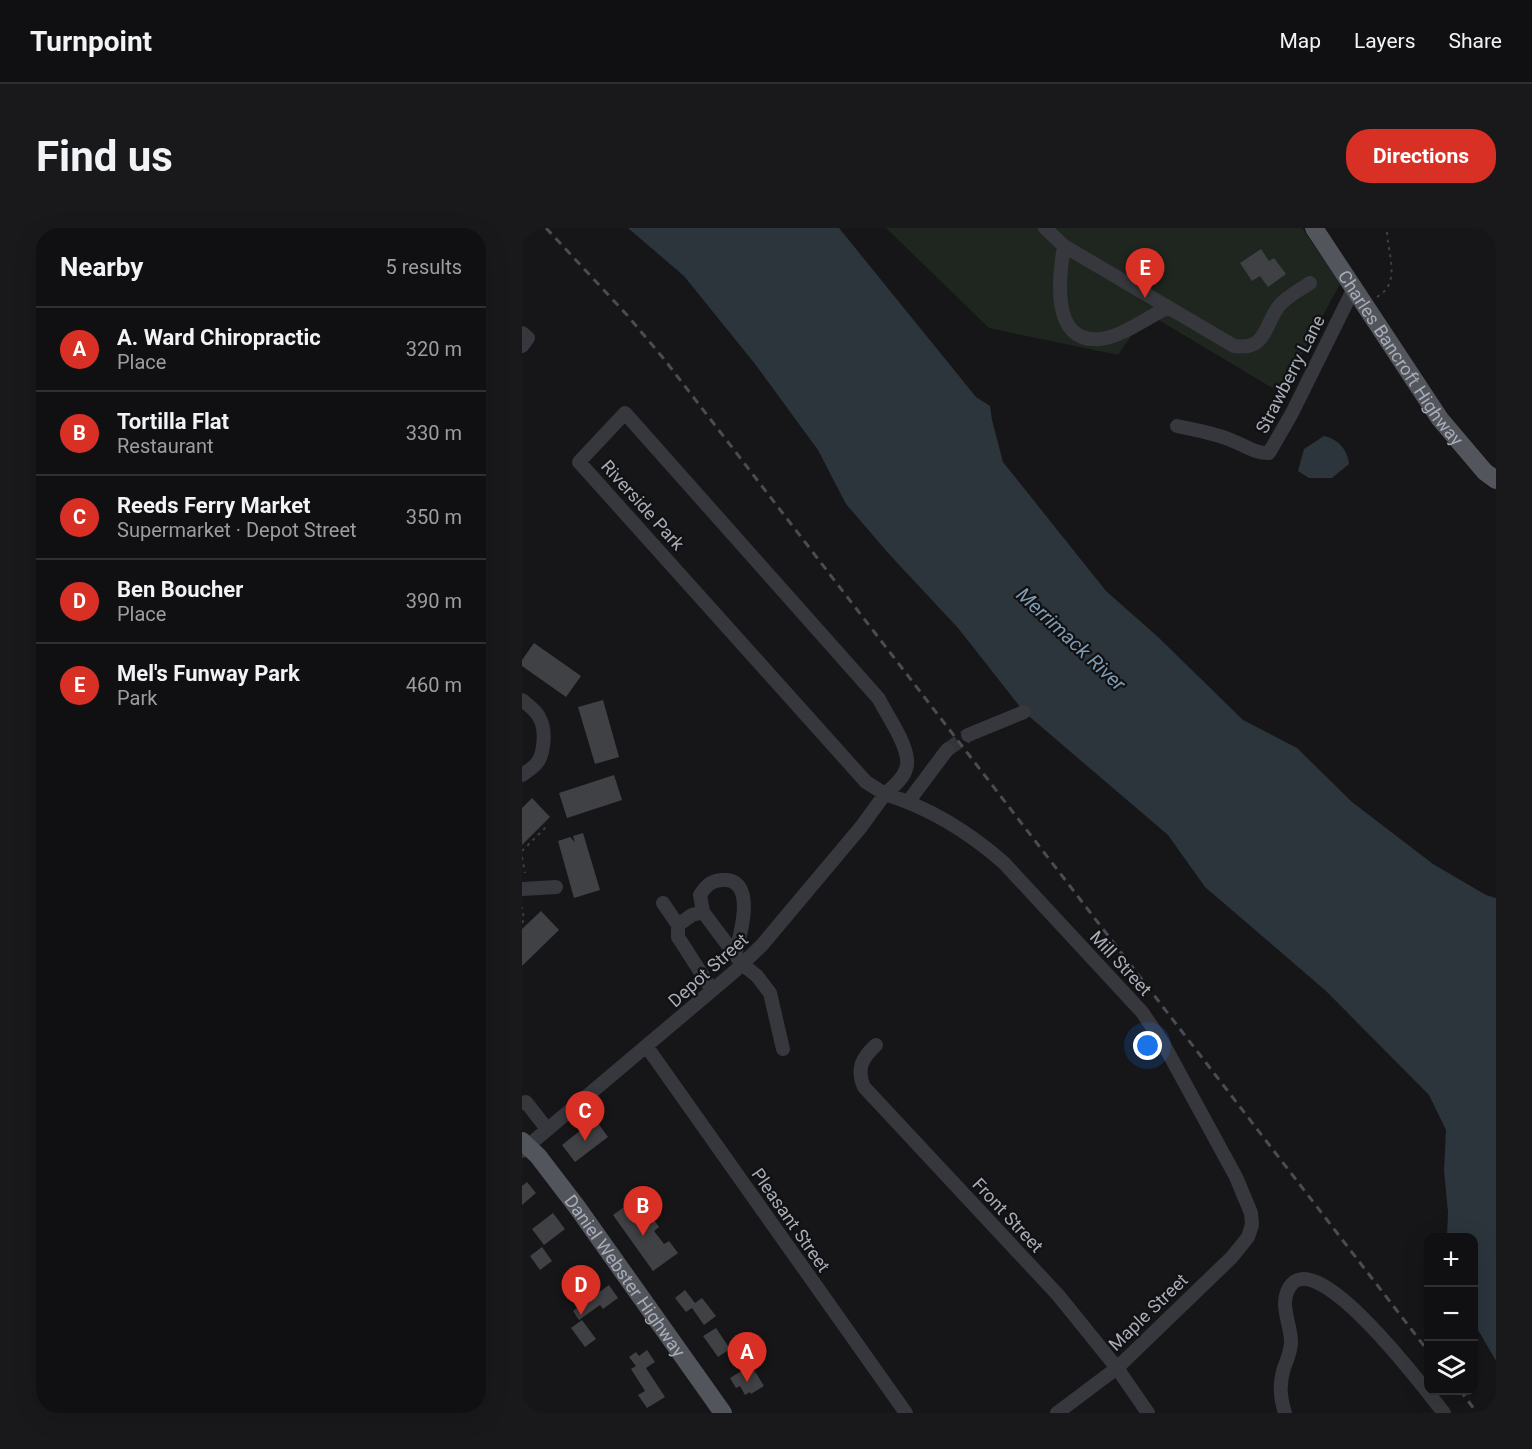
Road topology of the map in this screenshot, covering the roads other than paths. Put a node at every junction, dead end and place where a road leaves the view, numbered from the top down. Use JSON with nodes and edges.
{"nodes":[{"id":1,"x":1045,"y":228,"type":"edge"},
{"id":2,"x":1314,"y":228,"type":"edge"},
{"id":3,"x":1064,"y":246,"type":"junction"},
{"id":4,"x":1311,"y":283,"type":"dead end"},
{"id":5,"x":1358,"y":295,"type":"junction"},
{"id":6,"x":1168,"y":307,"type":"junction"},
{"id":7,"x":1177,"y":426,"type":"dead end"},
{"id":8,"x":1496,"y":480,"type":"edge"},
{"id":9,"x":522,"y":700,"type":"edge"},
{"id":10,"x":1024,"y":712,"type":"dead end"},
{"id":11,"x":968,"y":735,"type":"tunnel mouth"},
{"id":12,"x":947,"y":750,"type":"tunnel mouth"},
{"id":13,"x":522,"y":775,"type":"edge"},
{"id":14,"x":885,"y":794,"type":"junction"},
{"id":15,"x":908,"y":802,"type":"junction"},
{"id":16,"x":556,"y":886,"type":"dead end"},
{"id":17,"x":522,"y":889,"type":"edge"},
{"id":18,"x":663,"y":903,"type":"dead end"},
{"id":19,"x":703,"y":912,"type":"junction"},
{"id":20,"x":678,"y":925,"type":"junction"},
{"id":21,"x":739,"y":959,"type":"junction"},
{"id":22,"x":712,"y":990,"type":"junction"},
{"id":23,"x":876,"y":1045,"type":"dead end"},
{"id":24,"x":647,"y":1047,"type":"junction"},
{"id":25,"x":783,"y":1049,"type":"dead end"},
{"id":26,"x":522,"y":1103,"type":"edge"},
{"id":27,"x":547,"y":1129,"type":"junction"},
{"id":28,"x":524,"y":1146,"type":"edge"},
{"id":29,"x":1252,"y":1225,"type":"joint"},
{"id":30,"x":1117,"y":1368,"type":"junction"},
{"id":31,"x":723,"y":1413,"type":"edge"},
{"id":32,"x":906,"y":1413,"type":"edge"},
{"id":33,"x":1057,"y":1413,"type":"edge"},
{"id":34,"x":1148,"y":1413,"type":"edge"},
{"id":35,"x":1285,"y":1413,"type":"edge"},
{"id":36,"x":1444,"y":1413,"type":"edge"}],
"edges":[{"from":1,"to":3,"type":"street"},
{"from":2,"to":5,"type":"main road","name":"Charles Bancroft Highway"},
{"from":3,"to":6,"type":"street"},
{"from":3,"to":6,"type":"street"},
{"from":4,"to":6,"type":"street"},
{"from":5,"to":7,"type":"street","name":"Strawberry Lane"},
{"from":5,"to":8,"type":"main road","name":"Charles Bancroft Highway"},
{"from":9,"to":13,"type":"street"},
{"from":10,"to":11,"type":"street"},
{"from":12,"to":15,"type":"street"},
{"from":14,"to":14,"type":"street","name":"Riverside Park"},
{"from":14,"to":15,"type":"street","name":"Mill Street"},
{"from":14,"to":21,"type":"street","name":"Depot Street"},
{"from":15,"to":29,"type":"street","name":"Mill Street"},
{"from":16,"to":17,"type":"street"},
{"from":18,"to":20,"type":"street"},
{"from":19,"to":20,"type":"street"},
{"from":19,"to":21,"type":"street"},
{"from":19,"to":21,"type":"street"},
{"from":20,"to":22,"type":"street"},
{"from":21,"to":22,"type":"street","name":"Depot Street"},
{"from":21,"to":25,"type":"street"},
{"from":22,"to":24,"type":"street","name":"Depot Street"},
{"from":23,"to":30,"type":"street","name":"Front Street"},
{"from":24,"to":27,"type":"street","name":"Depot Street"},
{"from":24,"to":32,"type":"street","name":"Pleasant Street"},
{"from":26,"to":27,"type":"street"},
{"from":27,"to":28,"type":"street","name":"Depot Street"},
{"from":28,"to":31,"type":"main road","name":"Daniel Webster Highway"},
{"from":29,"to":30,"type":"street","name":"Maple Street"},
{"from":30,"to":33,"type":"street","name":"Maple Street"},
{"from":30,"to":34,"type":"street","name":"Front Street"},
{"from":35,"to":36,"type":"street"}]}
